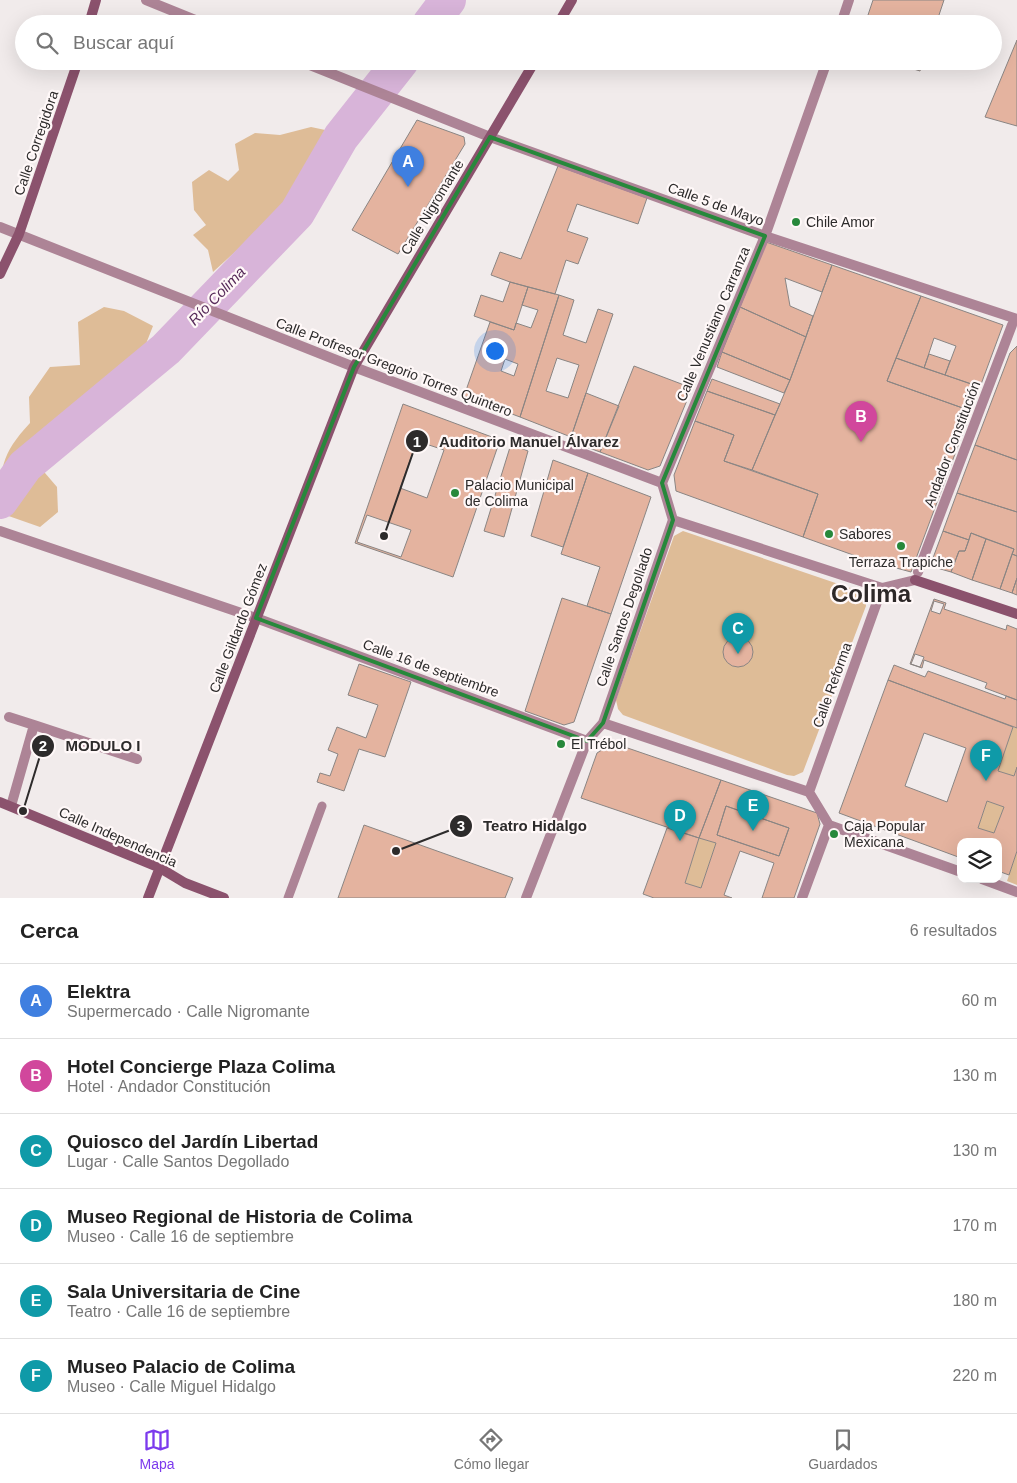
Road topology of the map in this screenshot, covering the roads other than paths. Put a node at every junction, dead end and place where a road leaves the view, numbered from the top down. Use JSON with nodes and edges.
{"nodes":[{"id":1,"x":96,"y":0,"type":"edge"},
{"id":2,"x":146,"y":0,"type":"edge"},
{"id":3,"x":572,"y":0,"type":"edge"},
{"id":4,"x":849,"y":0,"type":"edge"},
{"id":5,"x":92,"y":15,"type":"edge"},
{"id":6,"x":183,"y":15,"type":"edge"},
{"id":7,"x":563,"y":15,"type":"edge"},
{"id":8,"x":843,"y":15,"type":"edge"},
{"id":9,"x":75,"y":70,"type":"edge"},
{"id":10,"x":322,"y":70,"type":"edge"},
{"id":11,"x":531,"y":70,"type":"edge"},
{"id":12,"x":824,"y":70,"type":"edge"},
{"id":13,"x":490,"y":137,"type":"junction"},
{"id":14,"x":0,"y":227,"type":"edge"},
{"id":15,"x":19,"y":234,"type":"junction"},
{"id":16,"x":765,"y":236,"type":"junction"},
{"id":17,"x":0,"y":274,"type":"edge"},
{"id":18,"x":1015,"y":318,"type":"edge"},
{"id":19,"x":354,"y":367,"type":"junction"},
{"id":20,"x":662,"y":483,"type":"junction"},
{"id":21,"x":673,"y":520,"type":"junction"},
{"id":22,"x":0,"y":531,"type":"edge"},
{"id":23,"x":916,"y":576,"type":"junction"},
{"id":24,"x":882,"y":588,"type":"junction"},
{"id":25,"x":1017,"y":614,"type":"edge"},
{"id":26,"x":256,"y":618,"type":"junction"},
{"id":27,"x":10,"y":717,"type":"dead end"},
{"id":28,"x":602,"y":723,"type":"junction"},
{"id":29,"x":34,"y":725,"type":"junction"},
{"id":30,"x":587,"y":741,"type":"junction"},
{"id":31,"x":137,"y":759,"type":"dead end"},
{"id":32,"x":809,"y":792,"type":"junction"},
{"id":33,"x":0,"y":802,"type":"edge"},
{"id":34,"x":11,"y":806,"type":"junction"},
{"id":35,"x":322,"y":806,"type":"dead end"},
{"id":36,"x":829,"y":825,"type":"junction"},
{"id":37,"x":160,"y":868,"type":"junction"},
{"id":38,"x":957,"y":871,"type":"edge"},
{"id":39,"x":993,"y":883,"type":"edge"},
{"id":40,"x":1017,"y":892,"type":"edge"},
{"id":41,"x":148,"y":898,"type":"edge"},
{"id":42,"x":224,"y":898,"type":"edge"},
{"id":43,"x":288,"y":898,"type":"edge"},
{"id":44,"x":526,"y":898,"type":"edge"},
{"id":45,"x":802,"y":898,"type":"edge"}],
"edges":[{"from":1,"to":5,"type":"street"},
{"from":2,"to":6,"type":"street"},
{"from":3,"to":7,"type":"street"},
{"from":4,"to":8,"type":"street"},
{"from":9,"to":15,"type":"street","name":"Calle Corregidora"},
{"from":10,"to":13,"type":"street","name":"Calle 5 de Mayo"},
{"from":11,"to":13,"type":"street","name":"Calle Nigromante"},
{"from":12,"to":16,"type":"street","name":"Calle Venustiano Carranza"},
{"from":13,"to":16,"type":"street","name":"Calle 5 de Mayo"},
{"from":13,"to":19,"type":"street","name":"Calle Nigromante"},
{"from":14,"to":15,"type":"street","name":"Calle Profresor Gregorio Torres Quintero"},
{"from":15,"to":17,"type":"street","name":"Calle Corregidora"},
{"from":15,"to":19,"type":"street","name":"Calle Profresor Gregorio Torres Quintero"},
{"from":16,"to":18,"type":"street","name":"Calle 5 de Mayo"},
{"from":16,"to":20,"type":"street","name":"Calle Venustiano Carranza"},
{"from":18,"to":23,"type":"street","name":"Andador Constitución"},
{"from":19,"to":20,"type":"street","name":"Calle Profresor Gregorio Torres Quintero"},
{"from":19,"to":26,"type":"street","name":"Calle Gildardo Gómez"},
{"from":20,"to":21,"type":"street"},
{"from":21,"to":24,"type":"street"},
{"from":21,"to":28,"type":"street","name":"Calle Santos Degollado"},
{"from":22,"to":26,"type":"street","name":"Calle 16 de septiembre"},
{"from":23,"to":24,"type":"street"},
{"from":23,"to":25,"type":"street"},
{"from":24,"to":32,"type":"street","name":"Calle Reforma"},
{"from":26,"to":30,"type":"street","name":"Calle 16 de septiembre"},
{"from":26,"to":37,"type":"street","name":"Calle Gildardo Gómez"},
{"from":27,"to":29,"type":"street"},
{"from":28,"to":30,"type":"street"},
{"from":28,"to":32,"type":"street"},
{"from":29,"to":31,"type":"street"},
{"from":29,"to":34,"type":"street"},
{"from":30,"to":44,"type":"street"},
{"from":32,"to":36,"type":"street"},
{"from":33,"to":34,"type":"street","name":"Calle Independencia"},
{"from":34,"to":37,"type":"street","name":"Calle Independencia"},
{"from":35,"to":43,"type":"lane"},
{"from":36,"to":38,"type":"street"},
{"from":36,"to":45,"type":"street"},
{"from":37,"to":41,"type":"street","name":"Calle Gildardo Gómez"},
{"from":37,"to":42,"type":"street","name":"Calle Independencia"},
{"from":39,"to":40,"type":"street"}]}
